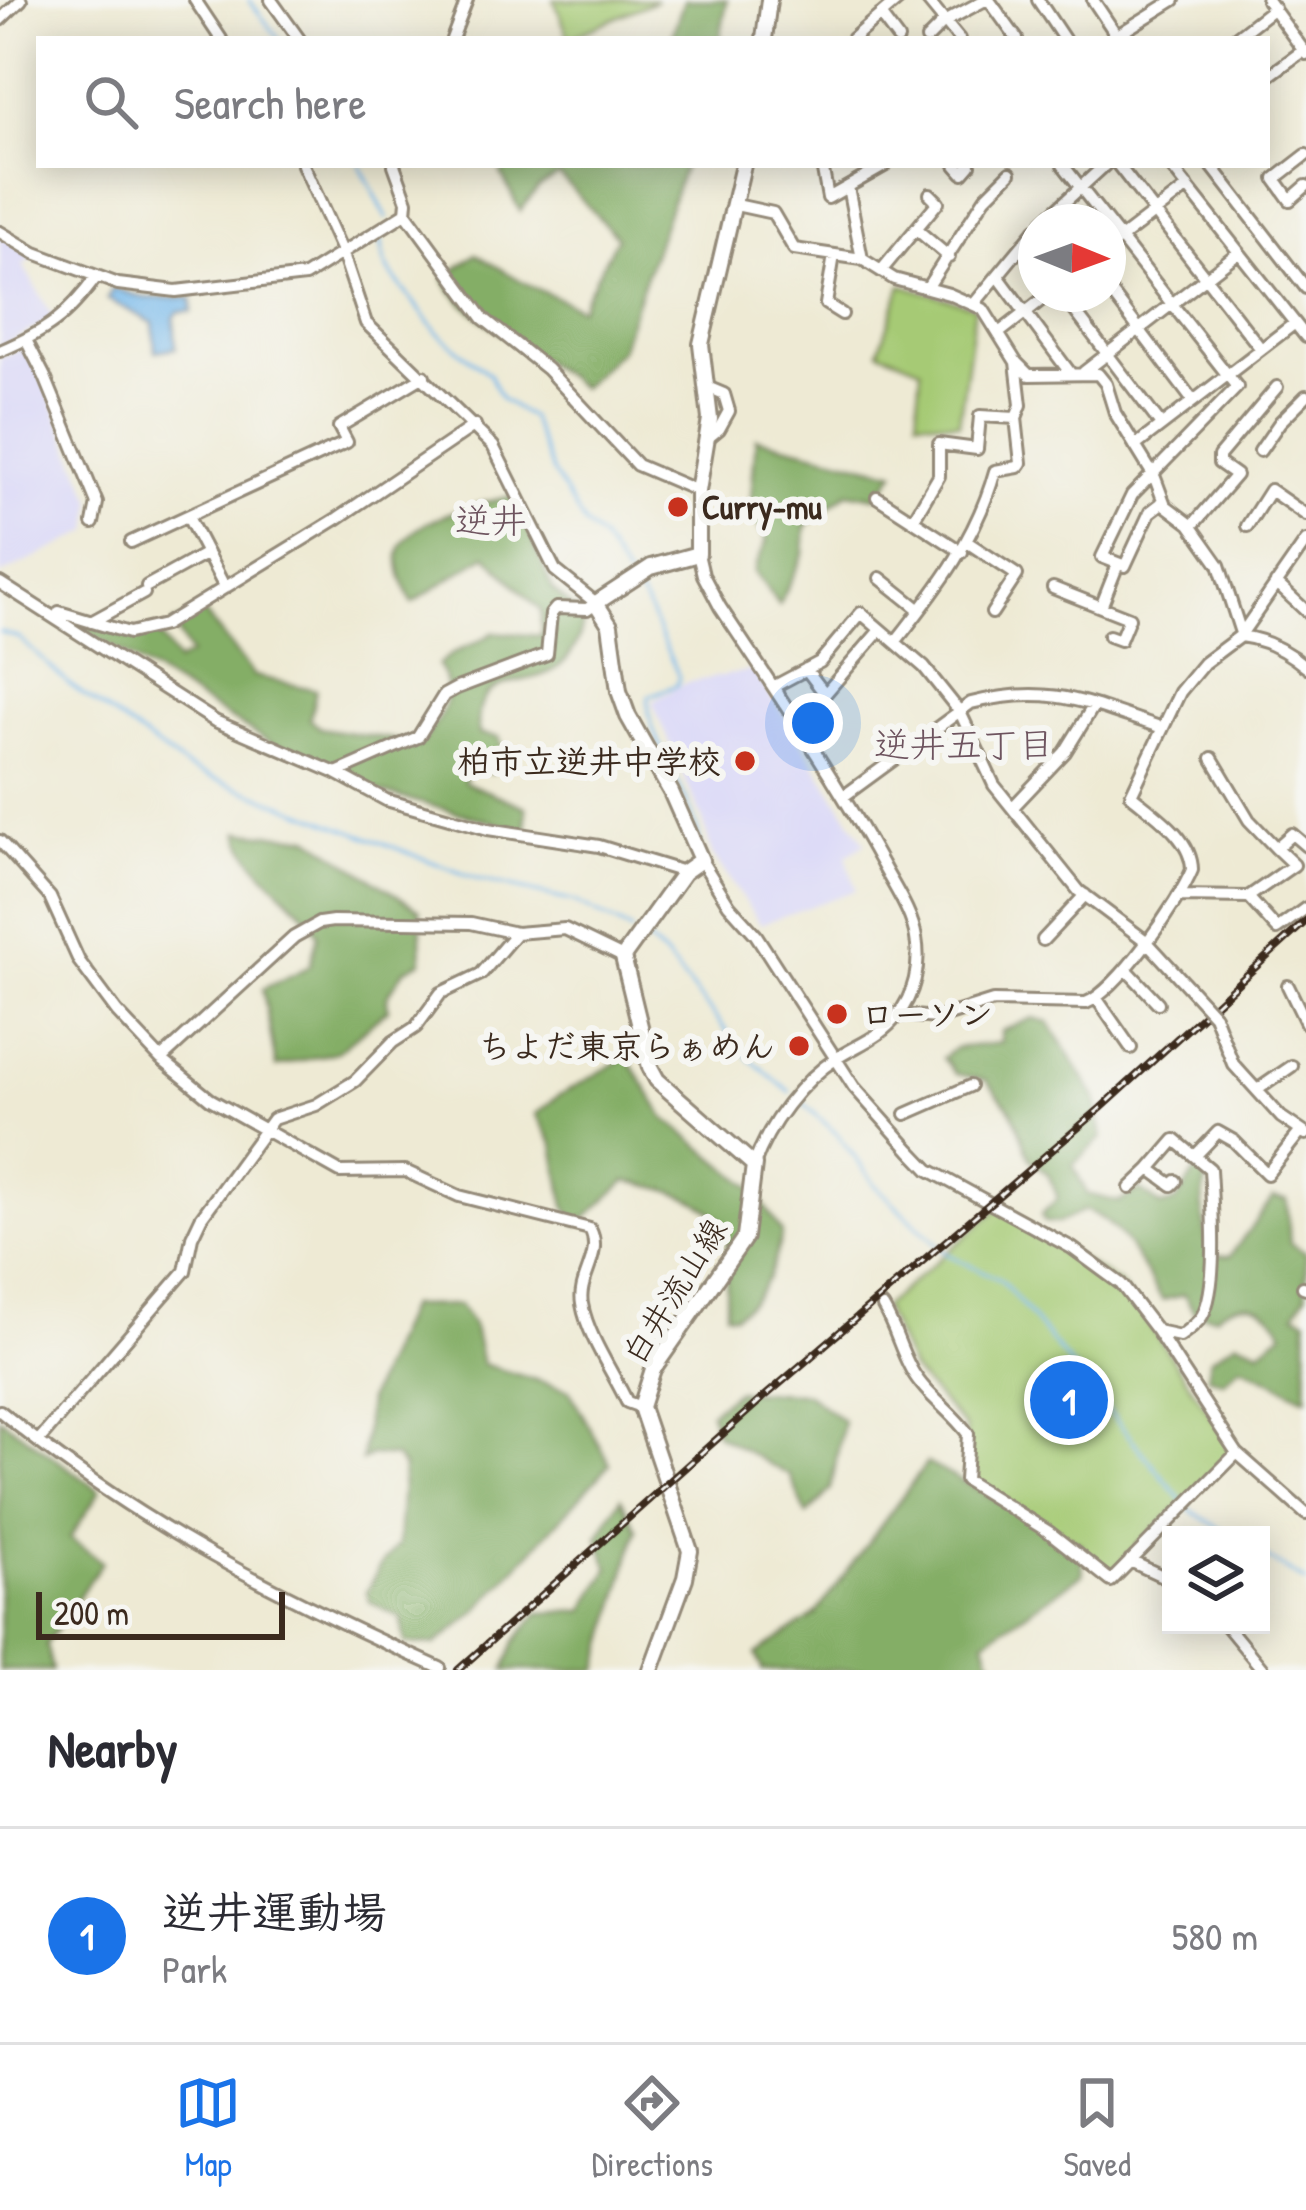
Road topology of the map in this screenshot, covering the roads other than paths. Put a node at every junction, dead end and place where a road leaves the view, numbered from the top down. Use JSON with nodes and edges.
{"nodes":[{"id":1,"x":21,"y":0,"type":"edge"},
{"id":2,"x":195,"y":0,"type":"edge"},
{"id":3,"x":271,"y":0,"type":"edge"},
{"id":4,"x":467,"y":0,"type":"edge"},
{"id":5,"x":769,"y":0,"type":"edge"},
{"id":6,"x":898,"y":0,"type":"edge"},
{"id":7,"x":927,"y":0,"type":"edge"},
{"id":8,"x":987,"y":0,"type":"edge"},
{"id":9,"x":1038,"y":0,"type":"edge"},
{"id":10,"x":1093,"y":0,"type":"edge"},
{"id":11,"x":1174,"y":0,"type":"edge"},
{"id":12,"x":1270,"y":4,"type":"edge"},
{"id":13,"x":880,"y":15,"type":"junction"},
{"id":14,"x":0,"y":20,"type":"edge"},
{"id":15,"x":944,"y":22,"type":"junction"},
{"id":16,"x":219,"y":36,"type":"edge"},
{"id":17,"x":297,"y":36,"type":"edge"},
{"id":18,"x":453,"y":36,"type":"edge"},
{"id":19,"x":764,"y":36,"type":"edge"},
{"id":20,"x":856,"y":36,"type":"edge"},
{"id":21,"x":896,"y":36,"type":"edge"},
{"id":22,"x":930,"y":36,"type":"edge"},
{"id":23,"x":956,"y":36,"type":"edge"},
{"id":24,"x":1015,"y":36,"type":"edge"},
{"id":25,"x":1062,"y":36,"type":"edge"},
{"id":26,"x":1115,"y":36,"type":"edge"},
{"id":27,"x":1119,"y":36,"type":"edge"},
{"id":28,"x":1237,"y":36,"type":"edge"},
{"id":29,"x":1305,"y":52,"type":"edge"},
{"id":30,"x":1270,"y":75,"type":"edge"},
{"id":31,"x":1306,"y":155,"type":"edge"},
{"id":32,"x":304,"y":168,"type":"edge"},
{"id":33,"x":395,"y":168,"type":"edge"},
{"id":34,"x":742,"y":168,"type":"edge"},
{"id":35,"x":823,"y":168,"type":"edge"},
{"id":36,"x":877,"y":168,"type":"edge"},
{"id":37,"x":1066,"y":168,"type":"edge"},
{"id":38,"x":1102,"y":168,"type":"edge"},
{"id":39,"x":1120,"y":168,"type":"edge"},
{"id":40,"x":1172,"y":168,"type":"edge"},
{"id":41,"x":1213,"y":168,"type":"edge"},
{"id":42,"x":1010,"y":173,"type":"dead end"},
{"id":43,"x":1081,"y":186,"type":"junction"},
{"id":44,"x":1306,"y":186,"type":"edge"},
{"id":45,"x":848,"y":187,"type":"junction"},
{"id":46,"x":1187,"y":187,"type":"junction"},
{"id":47,"x":929,"y":194,"type":"dead end"},
{"id":48,"x":1065,"y":204,"type":"edge"},
{"id":49,"x":1095,"y":204,"type":"edge"},
{"id":50,"x":736,"y":205,"type":"junction"},
{"id":51,"x":406,"y":212,"type":"junction"},
{"id":52,"x":1155,"y":212,"type":"junction"},
{"id":53,"x":916,"y":229,"type":"junction"},
{"id":54,"x":0,"y":232,"type":"edge"},
{"id":55,"x":1126,"y":234,"type":"edge"},
{"id":56,"x":1126,"y":244,"type":"edge"},
{"id":57,"x":342,"y":251,"type":"junction"},
{"id":58,"x":1018,"y":251,"type":"edge"},
{"id":59,"x":1239,"y":252,"type":"junction"},
{"id":60,"x":834,"y":255,"type":"junction"},
{"id":61,"x":949,"y":257,"type":"junction"},
{"id":62,"x":862,"y":259,"type":"junction"},
{"id":63,"x":881,"y":271,"type":"junction"},
{"id":64,"x":97,"y":276,"type":"junction"},
{"id":65,"x":998,"y":276,"type":"junction"},
{"id":66,"x":1205,"y":278,"type":"junction"},
{"id":67,"x":927,"y":288,"type":"junction"},
{"id":68,"x":1306,"y":288,"type":"edge"},
{"id":69,"x":1018,"y":303,"type":"edge"},
{"id":70,"x":974,"y":304,"type":"junction"},
{"id":71,"x":1172,"y":304,"type":"junction"},
{"id":72,"x":1025,"y":312,"type":"joint"},
{"id":73,"x":1076,"y":312,"type":"edge"},
{"id":74,"x":1126,"y":312,"type":"edge"},
{"id":75,"x":842,"y":314,"type":"dead end"},
{"id":76,"x":1295,"y":322,"type":"junction"},
{"id":77,"x":1139,"y":329,"type":"junction"},
{"id":78,"x":999,"y":333,"type":"junction"},
{"id":79,"x":1306,"y":337,"type":"edge"},
{"id":80,"x":26,"y":340,"type":"junction"},
{"id":81,"x":1261,"y":349,"type":"junction"},
{"id":82,"x":0,"y":351,"type":"edge"},
{"id":83,"x":1107,"y":354,"type":"junction"},
{"id":84,"x":1016,"y":362,"type":"junction"},
{"id":85,"x":1077,"y":373,"type":"junction"},
{"id":86,"x":1227,"y":375,"type":"junction"},
{"id":87,"x":424,"y":376,"type":"junction"},
{"id":88,"x":1277,"y":387,"type":"dead end"},
{"id":89,"x":1306,"y":396,"type":"edge"},
{"id":90,"x":1193,"y":400,"type":"junction"},
{"id":91,"x":1016,"y":418,"type":"junction"},
{"id":92,"x":475,"y":425,"type":"junction"},
{"id":93,"x":1161,"y":425,"type":"junction"},
{"id":94,"x":1135,"y":446,"type":"junction"},
{"id":95,"x":1260,"y":451,"type":"dead end"},
{"id":96,"x":1151,"y":471,"type":"junction"},
{"id":97,"x":698,"y":491,"type":"junction"},
{"id":98,"x":877,"y":497,"type":"dead end"},
{"id":99,"x":1163,"y":502,"type":"junction"},
{"id":100,"x":1306,"y":515,"type":"edge"},
{"id":101,"x":188,"y":517,"type":"junction"},
{"id":102,"x":913,"y":520,"type":"junction"},
{"id":103,"x":93,"y":523,"type":"dead end"},
{"id":104,"x":1192,"y":526,"type":"junction"},
{"id":105,"x":1246,"y":526,"type":"dead end"},
{"id":106,"x":131,"y":542,"type":"dead end"},
{"id":107,"x":1305,"y":545,"type":"edge"},
{"id":108,"x":964,"y":547,"type":"junction"},
{"id":109,"x":207,"y":553,"type":"junction"},
{"id":110,"x":698,"y":554,"type":"junction"},
{"id":111,"x":1118,"y":564,"type":"junction"},
{"id":112,"x":880,"y":578,"type":"dead end"},
{"id":113,"x":0,"y":583,"type":"edge"},
{"id":114,"x":1276,"y":583,"type":"junction"},
{"id":115,"x":224,"y":586,"type":"junction"},
{"id":116,"x":1053,"y":588,"type":"dead end"},
{"id":117,"x":596,"y":603,"type":"junction"},
{"id":118,"x":1101,"y":607,"type":"junction"},
{"id":119,"x":44,"y":608,"type":"junction"},
{"id":120,"x":920,"y":610,"type":"junction"},
{"id":121,"x":1306,"y":611,"type":"edge"},
{"id":122,"x":992,"y":613,"type":"dead end"},
{"id":123,"x":91,"y":622,"type":"junction"},
{"id":124,"x":880,"y":629,"type":"junction"},
{"id":125,"x":1241,"y":635,"type":"junction"},
{"id":126,"x":1109,"y":636,"type":"dead end"},
{"id":127,"x":896,"y":641,"type":"junction"},
{"id":128,"x":1304,"y":661,"type":"edge"},
{"id":129,"x":806,"y":669,"type":"junction"},
{"id":130,"x":773,"y":686,"type":"junction"},
{"id":131,"x":1094,"y":705,"type":"junction"},
{"id":132,"x":959,"y":712,"type":"junction"},
{"id":133,"x":1160,"y":727,"type":"junction"},
{"id":134,"x":1213,"y":758,"type":"dead end"},
{"id":135,"x":336,"y":773,"type":"junction"},
{"id":136,"x":844,"y":796,"type":"junction"},
{"id":137,"x":1012,"y":806,"type":"junction"},
{"id":138,"x":0,"y":841,"type":"edge"},
{"id":139,"x":1306,"y":846,"type":"edge"},
{"id":140,"x":1276,"y":848,"type":"junction"},
{"id":141,"x":701,"y":860,"type":"junction"},
{"id":142,"x":684,"y":872,"type":"junction"},
{"id":143,"x":1085,"y":896,"type":"junction"},
{"id":144,"x":1178,"y":896,"type":"junction"},
{"id":145,"x":1248,"y":897,"type":"junction"},
{"id":146,"x":1306,"y":908,"type":"edge"},
{"id":147,"x":516,"y":933,"type":"junction"},
{"id":148,"x":1042,"y":940,"type":"dead end"},
{"id":149,"x":1146,"y":940,"type":"junction"},
{"id":150,"x":623,"y":957,"type":"junction"},
{"id":151,"x":1126,"y":969,"type":"junction"},
{"id":152,"x":1288,"y":986,"type":"dead end"},
{"id":153,"x":1097,"y":999,"type":"junction"},
{"id":154,"x":1158,"y":1003,"type":"dead end"},
{"id":155,"x":898,"y":1015,"type":"junction"},
{"id":156,"x":1306,"y":1023,"type":"edge"},
{"id":157,"x":1131,"y":1048,"type":"dead end"},
{"id":158,"x":161,"y":1059,"type":"junction"},
{"id":159,"x":836,"y":1059,"type":"junction"},
{"id":160,"x":1292,"y":1066,"type":"dead end"},
{"id":161,"x":970,"y":1086,"type":"dead end"},
{"id":162,"x":1257,"y":1090,"type":"junction"},
{"id":163,"x":906,"y":1114,"type":"dead end"},
{"id":164,"x":266,"y":1130,"type":"junction"},
{"id":165,"x":1304,"y":1132,"type":"edge"},
{"id":166,"x":1196,"y":1155,"type":"junction"},
{"id":167,"x":754,"y":1165,"type":"junction"},
{"id":168,"x":1150,"y":1169,"type":"junction"},
{"id":169,"x":1176,"y":1180,"type":"dead end"},
{"id":170,"x":1130,"y":1188,"type":"dead end"},
{"id":171,"x":883,"y":1307,"type":"dead end"},
{"id":172,"x":1157,"y":1330,"type":"junction"},
{"id":173,"x":641,"y":1407,"type":"junction"},
{"id":174,"x":0,"y":1411,"type":"edge"},
{"id":175,"x":39,"y":1440,"type":"junction"},
{"id":176,"x":1238,"y":1453,"type":"junction"},
{"id":177,"x":1306,"y":1514,"type":"edge"},
{"id":178,"x":1130,"y":1561,"type":"junction"},
{"id":179,"x":1162,"y":1576,"type":"edge"},
{"id":180,"x":1233,"y":1634,"type":"edge"},
{"id":181,"x":440,"y":1668,"type":"edge"},
{"id":182,"x":651,"y":1670,"type":"edge"},
{"id":183,"x":1263,"y":1670,"type":"edge"}],
"edges":[{"from":1,"to":14,"type":"street"},
{"from":2,"to":16,"type":"street"},
{"from":3,"to":17,"type":"street"},
{"from":4,"to":18,"type":"street"},
{"from":5,"to":19,"type":"main road"},
{"from":6,"to":13,"type":"street"},
{"from":7,"to":15,"type":"street"},
{"from":8,"to":15,"type":"street"},
{"from":8,"to":24,"type":"street"},
{"from":9,"to":25,"type":"street"},
{"from":10,"to":26,"type":"street"},
{"from":11,"to":27,"type":"street"},
{"from":12,"to":28,"type":"street"},
{"from":12,"to":29,"type":"street"},
{"from":13,"to":20,"type":"street"},
{"from":13,"to":21,"type":"street"},
{"from":15,"to":22,"type":"street"},
{"from":15,"to":23,"type":"street"},
{"from":29,"to":30,"type":"street"},
{"from":31,"to":44,"type":"street"},
{"from":32,"to":57,"type":"street"},
{"from":33,"to":51,"type":"street"},
{"from":34,"to":50,"type":"main road"},
{"from":35,"to":45,"type":"street"},
{"from":36,"to":45,"type":"street"},
{"from":37,"to":43,"type":"street"},
{"from":38,"to":43,"type":"street"},
{"from":39,"to":52,"type":"street"},
{"from":40,"to":46,"type":"street"},
{"from":41,"to":68,"type":"street"},
{"from":42,"to":61,"type":"street"},
{"from":43,"to":48,"type":"street"},
{"from":43,"to":49,"type":"street"},
{"from":45,"to":62,"type":"street"},
{"from":46,"to":52,"type":"street"},
{"from":46,"to":59,"type":"street"},
{"from":47,"to":53,"type":"street"},
{"from":50,"to":60,"type":"street"},
{"from":50,"to":97,"type":"main road"},
{"from":51,"to":57,"type":"street"},
{"from":51,"to":97,"type":"street"},
{"from":52,"to":55,"type":"street"},
{"from":52,"to":66,"type":"street"},
{"from":53,"to":61,"type":"street"},
{"from":53,"to":63,"type":"street"},
{"from":54,"to":64,"type":"street"},
{"from":56,"to":71,"type":"street"},
{"from":57,"to":64,"type":"street"},
{"from":57,"to":87,"type":"street"},
{"from":58,"to":65,"type":"street"},
{"from":59,"to":66,"type":"street"},
{"from":59,"to":76,"type":"street"},
{"from":60,"to":62,"type":"street"},
{"from":60,"to":75,"type":"street"},
{"from":61,"to":67,"type":"street"},
{"from":62,"to":63,"type":"street"},
{"from":63,"to":67,"type":"street"},
{"from":64,"to":80,"type":"street"},
{"from":65,"to":69,"type":"street"},
{"from":65,"to":70,"type":"street"},
{"from":66,"to":71,"type":"street"},
{"from":66,"to":81,"type":"street"},
{"from":67,"to":70,"type":"street"},
{"from":70,"to":78,"type":"street"},
{"from":71,"to":77,"type":"street"},
{"from":71,"to":86,"type":"street"},
{"from":72,"to":78,"type":"street"},
{"from":72,"to":85,"type":"street"},
{"from":73,"to":83,"type":"street"},
{"from":74,"to":77,"type":"street"},
{"from":76,"to":79,"type":"street"},
{"from":76,"to":81,"type":"street"},
{"from":77,"to":83,"type":"street"},
{"from":77,"to":90,"type":"street"},
{"from":78,"to":84,"type":"street"},
{"from":80,"to":82,"type":"street"},
{"from":80,"to":103,"type":"street"},
{"from":81,"to":86,"type":"street"},
{"from":83,"to":85,"type":"street"},
{"from":83,"to":93,"type":"street"},
{"from":84,"to":85,"type":"street"},
{"from":84,"to":91,"type":"street"},
{"from":85,"to":94,"type":"street"},
{"from":86,"to":90,"type":"street"},
{"from":86,"to":96,"type":"street"},
{"from":87,"to":92,"type":"street"},
{"from":87,"to":101,"type":"street"},
{"from":88,"to":104,"type":"street"},
{"from":89,"to":95,"type":"street"},
{"from":90,"to":93,"type":"street"},
{"from":91,"to":102,"type":"street"},
{"from":91,"to":108,"type":"street"},
{"from":92,"to":115,"type":"street"},
{"from":92,"to":117,"type":"street"},
{"from":93,"to":94,"type":"street"},
{"from":94,"to":96,"type":"street"},
{"from":96,"to":99,"type":"street"},
{"from":96,"to":111,"type":"street"},
{"from":97,"to":110,"type":"main road"},
{"from":98,"to":102,"type":"street"},
{"from":99,"to":104,"type":"street"},
{"from":99,"to":111,"type":"street"},
{"from":100,"to":105,"type":"street"},
{"from":101,"to":106,"type":"street"},
{"from":101,"to":109,"type":"street"},
{"from":102,"to":108,"type":"street"},
{"from":104,"to":125,"type":"street"},
{"from":107,"to":114,"type":"street"},
{"from":108,"to":120,"type":"street"},
{"from":108,"to":122,"type":"street"},
{"from":109,"to":115,"type":"street"},
{"from":109,"to":123,"type":"street"},
{"from":110,"to":117,"type":"main road"},
{"from":110,"to":130,"type":"street"},
{"from":111,"to":118,"type":"street"},
{"from":112,"to":120,"type":"street"},
{"from":113,"to":119,"type":"street"},
{"from":114,"to":121,"type":"street"},
{"from":114,"to":125,"type":"street"},
{"from":115,"to":123,"type":"street"},
{"from":116,"to":118,"type":"street"},
{"from":117,"to":135,"type":"street"},
{"from":117,"to":141,"type":"main road"},
{"from":118,"to":126,"type":"street"},
{"from":119,"to":123,"type":"street"},
{"from":119,"to":135,"type":"street"},
{"from":120,"to":127,"type":"street"},
{"from":124,"to":127,"type":"street"},
{"from":124,"to":129,"type":"street"},
{"from":124,"to":129,"type":"street"},
{"from":125,"to":128,"type":"street"},
{"from":125,"to":133,"type":"street"},
{"from":127,"to":132,"type":"street"},
{"from":129,"to":130,"type":"street"},
{"from":130,"to":136,"type":"street"},
{"from":131,"to":132,"type":"street"},
{"from":131,"to":133,"type":"street"},
{"from":131,"to":137,"type":"street"},
{"from":132,"to":136,"type":"street"},
{"from":132,"to":137,"type":"street"},
{"from":133,"to":144,"type":"street"},
{"from":134,"to":140,"type":"street"},
{"from":135,"to":142,"type":"street"},
{"from":136,"to":155,"type":"street"},
{"from":137,"to":143,"type":"street"},
{"from":138,"to":158,"type":"street"},
{"from":139,"to":140,"type":"street"},
{"from":140,"to":145,"type":"street"},
{"from":141,"to":142,"type":"main road"},
{"from":141,"to":159,"type":"street"},
{"from":142,"to":150,"type":"main road"},
{"from":143,"to":148,"type":"street"},
{"from":143,"to":149,"type":"street"},
{"from":144,"to":145,"type":"street"},
{"from":144,"to":149,"type":"street"},
{"from":145,"to":146,"type":"street"},
{"from":147,"to":150,"type":"street"},
{"from":147,"to":158,"type":"street"},
{"from":147,"to":164,"type":"street"},
{"from":149,"to":151,"type":"street"},
{"from":149,"to":162,"type":"street","bridge":true},
{"from":150,"to":167,"type":"main road"},
{"from":151,"to":153,"type":"street"},
{"from":151,"to":154,"type":"street"},
{"from":152,"to":156,"type":"street"},
{"from":153,"to":155,"type":"street"},
{"from":153,"to":157,"type":"street"},
{"from":155,"to":159,"type":"street"},
{"from":158,"to":164,"type":"street"},
{"from":159,"to":167,"type":"street"},
{"from":159,"to":172,"type":"street"},
{"from":160,"to":162,"type":"street"},
{"from":161,"to":163,"type":"street"},
{"from":162,"to":165,"type":"street"},
{"from":164,"to":173,"type":"street"},
{"from":164,"to":175,"type":"street"},
{"from":165,"to":166,"type":"street"},
{"from":166,"to":168,"type":"street"},
{"from":166,"to":172,"type":"street"},
{"from":167,"to":173,"type":"main road","name":"白井流山線"},
{"from":168,"to":169,"type":"street"},
{"from":168,"to":170,"type":"street"},
{"from":171,"to":178,"type":"street"},
{"from":172,"to":176,"type":"street"},
{"from":173,"to":182,"type":"main road","name":"白井流山線"},
{"from":174,"to":175,"type":"street"},
{"from":175,"to":181,"type":"street"},
{"from":176,"to":177,"type":"street"},
{"from":176,"to":178,"type":"street"},
{"from":178,"to":179,"type":"street"},
{"from":180,"to":183,"type":"street"}]}
